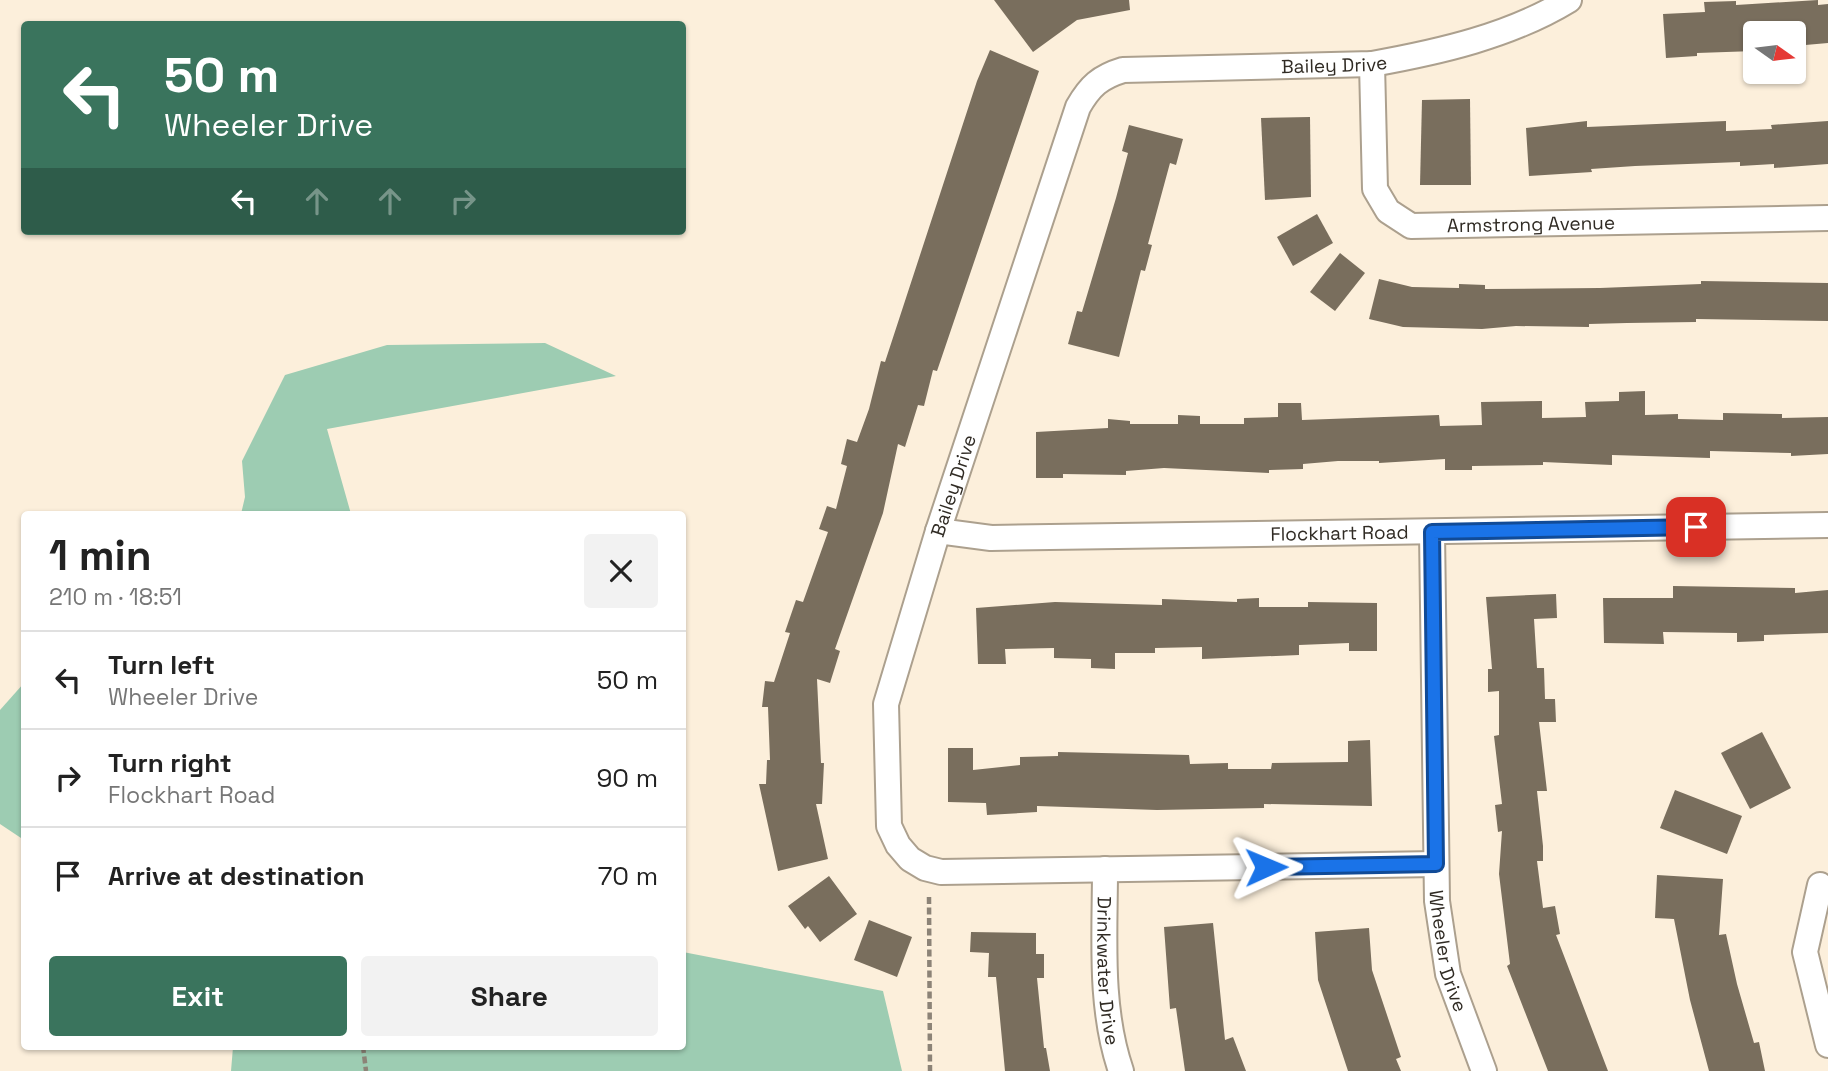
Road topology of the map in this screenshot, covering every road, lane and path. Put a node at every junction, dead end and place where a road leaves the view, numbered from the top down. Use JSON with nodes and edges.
{"nodes":[{"id":1,"x":1569,"y":0,"type":"edge"},
{"id":2,"x":1372,"y":64,"type":"junction"},
{"id":3,"x":1828,"y":218,"type":"edge"},
{"id":4,"x":1828,"y":525,"type":"edge"},
{"id":5,"x":937,"y":531,"type":"junction"},
{"id":6,"x":1432,"y":532,"type":"junction"},
{"id":7,"x":1436,"y":864,"type":"junction"},
{"id":8,"x":1105,"y":869,"type":"junction"},
{"id":9,"x":1821,"y":885,"type":"dead end"},
{"id":10,"x":929,"y":897,"type":"dead end"},
{"id":11,"x":1828,"y":1045,"type":"edge"},
{"id":12,"x":363,"y":1050,"type":"edge"},
{"id":13,"x":366,"y":1071,"type":"edge"},
{"id":14,"x":930,"y":1071,"type":"edge"},
{"id":15,"x":1121,"y":1071,"type":"edge"},
{"id":16,"x":1484,"y":1071,"type":"edge"}],
"edges":[{"from":1,"to":2,"type":"street","name":"Bailey Drive"},
{"from":2,"to":3,"type":"street","name":"Armstrong Avenue"},
{"from":2,"to":5,"type":"street","name":"Bailey Drive"},
{"from":4,"to":6,"type":"street","name":"Flockhart Road"},
{"from":5,"to":6,"type":"street","name":"Flockhart Road"},
{"from":5,"to":8,"type":"street","name":"Bailey Drive"},
{"from":6,"to":7,"type":"street","name":"Wheeler Drive"},
{"from":7,"to":8,"type":"street","name":"Bailey Drive"},
{"from":7,"to":16,"type":"street","name":"Wheeler Drive"},
{"from":8,"to":15,"type":"street","name":"Drinkwater Drive"},
{"from":9,"to":11,"type":"street"},
{"from":10,"to":14,"type":"path"},
{"from":12,"to":13,"type":"path"}]}
